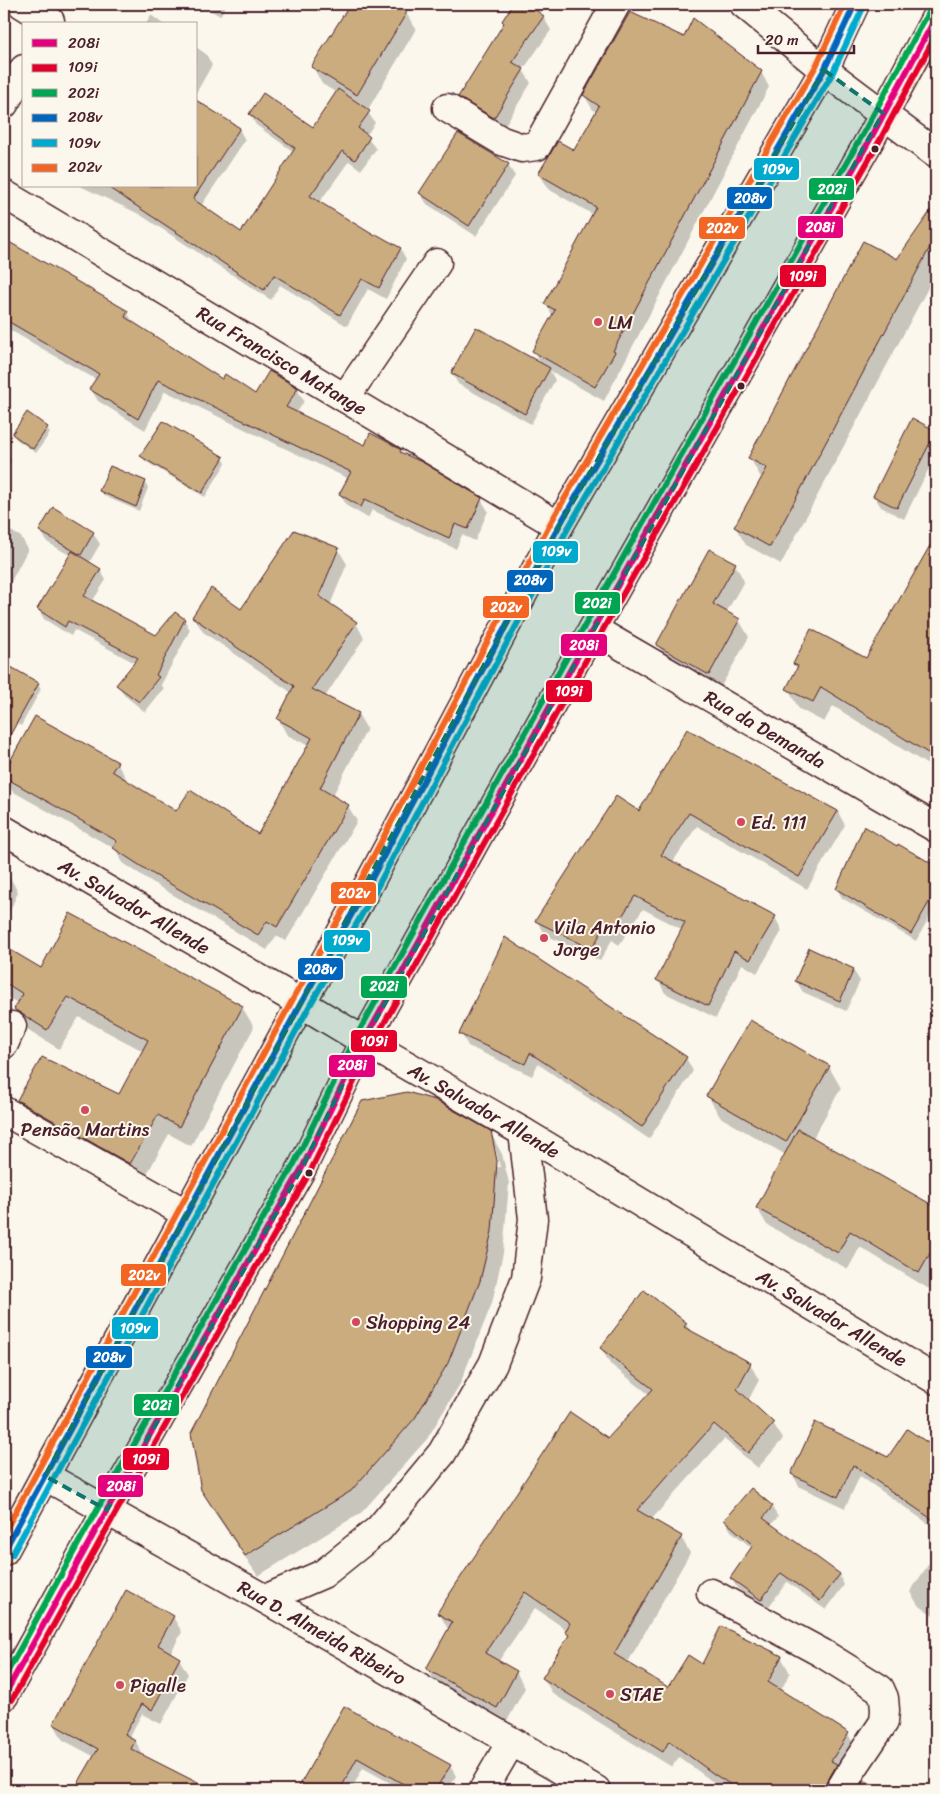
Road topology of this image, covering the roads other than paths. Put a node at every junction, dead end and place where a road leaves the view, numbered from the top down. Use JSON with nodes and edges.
{"nodes":[{"id":1,"x":22,"y":4,"type":"edge"},
{"id":2,"x":616,"y":4,"type":"edge"},
{"id":3,"x":744,"y":4,"type":"edge"},
{"id":4,"x":855,"y":4,"type":"edge"},
{"id":5,"x":53,"y":16,"type":"edge"},
{"id":6,"x":936,"y":17,"type":"edge"},
{"id":7,"x":824,"y":70,"type":"junction"},
{"id":8,"x":22,"y":72,"type":"edge"},
{"id":9,"x":4,"y":104,"type":"edge"},
{"id":10,"x":447,"y":108,"type":"dead end"},
{"id":11,"x":883,"y":113,"type":"junction"},
{"id":12,"x":936,"y":154,"type":"edge"},
{"id":13,"x":4,"y":194,"type":"edge"},
{"id":14,"x":437,"y":262,"type":"dead end"},
{"id":15,"x":345,"y":398,"type":"junction"},
{"id":16,"x":559,"y":526,"type":"junction"},
{"id":17,"x":593,"y":629,"type":"junction"},
{"id":18,"x":936,"y":828,"type":"edge"},
{"id":19,"x":4,"y":830,"type":"edge"},
{"id":20,"x":301,"y":1003,"type":"junction"},
{"id":21,"x":364,"y":1042,"type":"junction"},
{"id":22,"x":4,"y":1112,"type":"edge"},
{"id":23,"x":523,"y":1132,"type":"junction"},
{"id":24,"x":187,"y":1214,"type":"junction"},
{"id":25,"x":936,"y":1380,"type":"edge"},
{"id":26,"x":45,"y":1476,"type":"junction"},
{"id":27,"x":107,"y":1510,"type":"junction"},
{"id":28,"x":4,"y":1551,"type":"edge"},
{"id":29,"x":711,"y":1593,"type":"dead end"},
{"id":30,"x":265,"y":1599,"type":"junction"},
{"id":31,"x":4,"y":1696,"type":"edge"},
{"id":32,"x":511,"y":1742,"type":"junction"},
{"id":33,"x":483,"y":1790,"type":"edge"},
{"id":34,"x":596,"y":1790,"type":"edge"},
{"id":35,"x":840,"y":1790,"type":"edge"}],
"edges":[{"from":1,"to":5,"type":"street"},
{"from":2,"to":10,"type":"street"},
{"from":3,"to":7,"type":"street"},
{"from":4,"to":7,"type":"main road"},
{"from":6,"to":11,"type":"main road"},
{"from":7,"to":11,"type":"street"},
{"from":7,"to":16,"type":"main road"},
{"from":8,"to":9,"type":"street"},
{"from":11,"to":12,"type":"street"},
{"from":11,"to":17,"type":"main road"},
{"from":13,"to":15,"type":"street","name":"Rua Francisco Matange"},
{"from":14,"to":15,"type":"street"},
{"from":15,"to":16,"type":"street","name":"Rua Francisco Matange"},
{"from":16,"to":20,"type":"main road"},
{"from":17,"to":18,"type":"street","name":"Rua da Demanda"},
{"from":17,"to":21,"type":"main road"},
{"from":19,"to":20,"type":"street","name":"Av. Salvador Allende"},
{"from":20,"to":21,"type":"street","name":"Av. Salvador Allende"},
{"from":20,"to":24,"type":"main road"},
{"from":21,"to":23,"type":"street","name":"Av. Salvador Allende"},
{"from":21,"to":27,"type":"main road"},
{"from":22,"to":24,"type":"street"},
{"from":23,"to":25,"type":"street","name":"Av. Salvador Allende"},
{"from":23,"to":30,"type":"street"},
{"from":24,"to":26,"type":"main road"},
{"from":26,"to":27,"type":"street","name":"Rua D. Almeida Ribeiro"},
{"from":26,"to":28,"type":"main road"},
{"from":27,"to":30,"type":"street","name":"Rua D. Almeida Ribeiro"},
{"from":27,"to":31,"type":"main road"},
{"from":29,"to":35,"type":"street"},
{"from":30,"to":32,"type":"street","name":"Rua D. Almeida Ribeiro"},
{"from":32,"to":33,"type":"street"},
{"from":32,"to":34,"type":"street","name":"Rua D. Almeida Ribeiro"}]}
